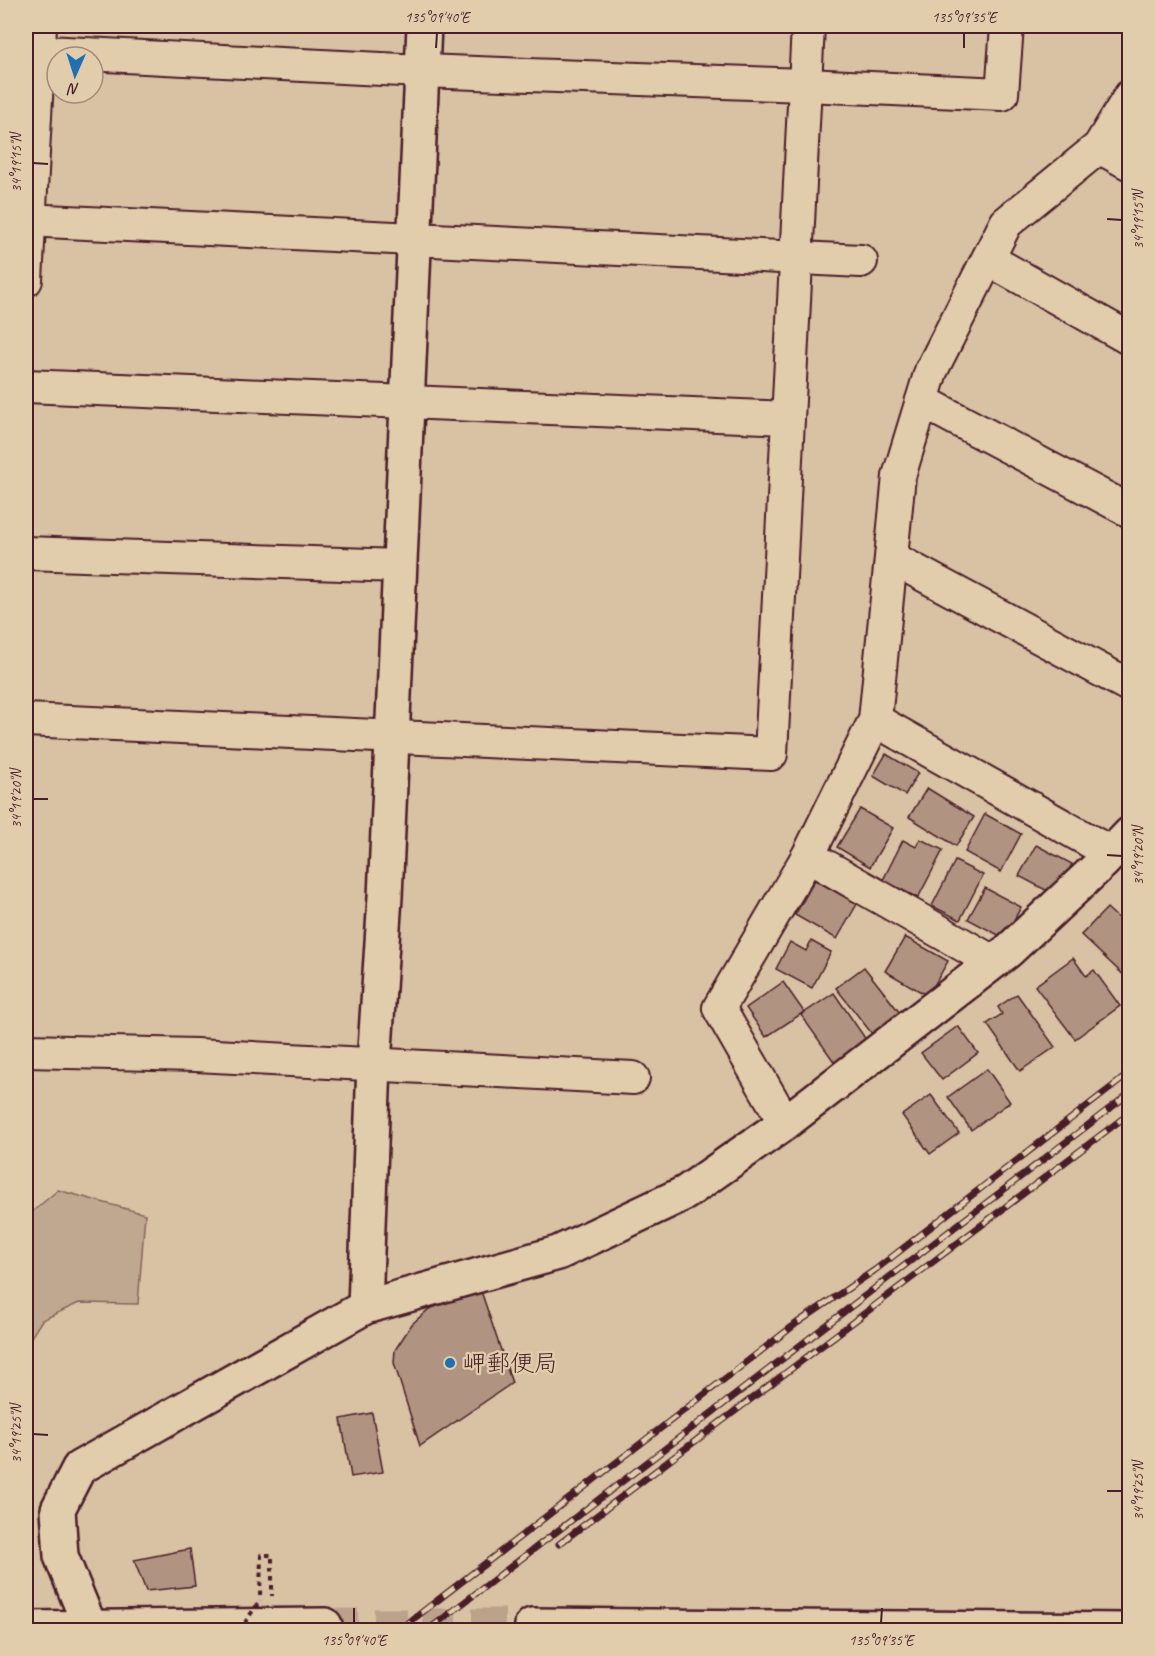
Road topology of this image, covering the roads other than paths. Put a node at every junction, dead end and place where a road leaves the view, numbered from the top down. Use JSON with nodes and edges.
{"nodes":[{"id":1,"x":424,"y":26,"type":"edge"},
{"id":2,"x":808,"y":26,"type":"edge"},
{"id":3,"x":1007,"y":26,"type":"edge"},
{"id":4,"x":35,"y":42,"type":"edge"},
{"id":5,"x":422,"y":71,"type":"junction"},
{"id":6,"x":805,"y":85,"type":"junction"},
{"id":7,"x":1130,"y":96,"type":"edge"},
{"id":8,"x":1099,"y":147,"type":"junction"},
{"id":9,"x":1130,"y":164,"type":"edge"},
{"id":10,"x":27,"y":220,"type":"edge"},
{"id":11,"x":415,"y":237,"type":"junction"},
{"id":12,"x":796,"y":258,"type":"junction"},
{"id":13,"x":988,"y":259,"type":"junction"},
{"id":14,"x":861,"y":261,"type":"dead end"},
{"id":15,"x":26,"y":280,"type":"edge"},
{"id":16,"x":1130,"y":339,"type":"edge"},
{"id":17,"x":26,"y":386,"type":"edge"},
{"id":18,"x":922,"y":401,"type":"junction"},
{"id":19,"x":408,"y":402,"type":"junction"},
{"id":20,"x":788,"y":418,"type":"junction"},
{"id":21,"x":1130,"y":512,"type":"edge"},
{"id":22,"x":26,"y":553,"type":"edge"},
{"id":23,"x":892,"y":558,"type":"junction"},
{"id":24,"x":399,"y":566,"type":"junction"},
{"id":25,"x":1130,"y":686,"type":"edge"},
{"id":26,"x":26,"y":720,"type":"edge"},
{"id":27,"x":875,"y":720,"type":"junction"},
{"id":28,"x":393,"y":735,"type":"junction"},
{"id":29,"x":1120,"y":843,"type":"edge"},
{"id":30,"x":808,"y":856,"type":"junction"},
{"id":31,"x":993,"y":962,"type":"junction"},
{"id":32,"x":26,"y":1051,"type":"edge"},
{"id":33,"x":374,"y":1064,"type":"junction"},
{"id":34,"x":633,"y":1078,"type":"dead end"},
{"id":35,"x":785,"y":1123,"type":"junction"},
{"id":36,"x":365,"y":1306,"type":"junction"},
{"id":37,"x":325,"y":1625,"type":"dead end"},
{"id":38,"x":532,"y":1625,"type":"dead end"},
{"id":39,"x":90,"y":1627,"type":"junction"},
{"id":40,"x":26,"y":1628,"type":"edge"},
{"id":41,"x":1130,"y":1630,"type":"edge"}],
"edges":[{"from":1,"to":5,"type":"street"},
{"from":2,"to":6,"type":"street"},
{"from":3,"to":6,"type":"street"},
{"from":4,"to":5,"type":"street"},
{"from":4,"to":10,"type":"street"},
{"from":5,"to":6,"type":"street"},
{"from":5,"to":11,"type":"street"},
{"from":6,"to":12,"type":"street"},
{"from":7,"to":8,"type":"street"},
{"from":8,"to":9,"type":"street"},
{"from":8,"to":13,"type":"street"},
{"from":10,"to":11,"type":"street"},
{"from":10,"to":15,"type":"street"},
{"from":11,"to":12,"type":"street"},
{"from":11,"to":19,"type":"street"},
{"from":12,"to":14,"type":"street"},
{"from":12,"to":20,"type":"street"},
{"from":13,"to":16,"type":"street"},
{"from":13,"to":18,"type":"street"},
{"from":17,"to":19,"type":"street"},
{"from":18,"to":21,"type":"street"},
{"from":18,"to":23,"type":"street"},
{"from":19,"to":20,"type":"street"},
{"from":19,"to":24,"type":"street"},
{"from":20,"to":28,"type":"street"},
{"from":22,"to":24,"type":"street"},
{"from":23,"to":25,"type":"street"},
{"from":23,"to":27,"type":"street"},
{"from":24,"to":28,"type":"street"},
{"from":26,"to":28,"type":"street"},
{"from":27,"to":29,"type":"street"},
{"from":27,"to":30,"type":"street"},
{"from":28,"to":33,"type":"street"},
{"from":29,"to":31,"type":"street"},
{"from":30,"to":31,"type":"street"},
{"from":30,"to":35,"type":"street"},
{"from":31,"to":35,"type":"street"},
{"from":32,"to":33,"type":"street"},
{"from":33,"to":34,"type":"street"},
{"from":33,"to":36,"type":"street"},
{"from":35,"to":36,"type":"street"},
{"from":36,"to":39,"type":"street"},
{"from":37,"to":39,"type":"street"},
{"from":38,"to":41,"type":"street"},
{"from":39,"to":40,"type":"street"}]}
